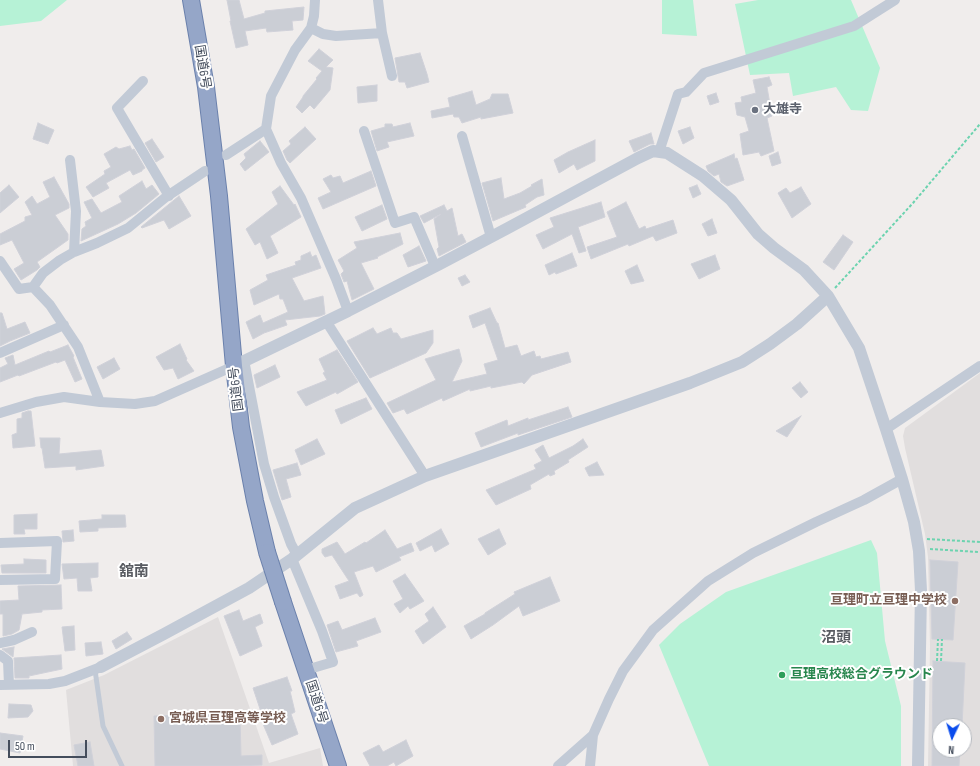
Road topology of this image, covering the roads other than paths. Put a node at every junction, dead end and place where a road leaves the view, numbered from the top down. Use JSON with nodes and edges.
{"nodes":[{"id":1,"x":191,"y":0,"type":"edge"},
{"id":2,"x":315,"y":0,"type":"edge"},
{"id":3,"x":378,"y":0,"type":"edge"},
{"id":4,"x":895,"y":0,"type":"edge"},
{"id":5,"x":311,"y":28,"type":"junction"},
{"id":6,"x":382,"y":33,"type":"junction"},
{"id":7,"x":392,"y":76,"type":"dead end"},
{"id":8,"x":143,"y":81,"type":"dead end"},
{"id":9,"x":266,"y":129,"type":"junction"},
{"id":10,"x":364,"y":131,"type":"dead end"},
{"id":11,"x":462,"y":136,"type":"dead end"},
{"id":12,"x":659,"y":152,"type":"junction"},
{"id":13,"x":226,"y":155,"type":"dead end"},
{"id":14,"x":70,"y":160,"type":"dead end"},
{"id":15,"x":205,"y":171,"type":"dead end"},
{"id":16,"x":169,"y":196,"type":"junction"},
{"id":17,"x":491,"y":237,"type":"junction"},
{"id":18,"x":74,"y":252,"type":"junction"},
{"id":19,"x":0,"y":261,"type":"edge"},
{"id":20,"x":436,"y":266,"type":"junction"},
{"id":21,"x":33,"y":288,"type":"junction"},
{"id":22,"x":828,"y":296,"type":"junction"},
{"id":23,"x":348,"y":310,"type":"junction"},
{"id":24,"x":326,"y":321,"type":"junction"},
{"id":25,"x":64,"y":325,"type":"junction"},
{"id":26,"x":0,"y":353,"type":"edge"},
{"id":27,"x":239,"y":363,"type":"junction"},
{"id":28,"x":980,"y":366,"type":"edge"},
{"id":29,"x":100,"y":402,"type":"junction"},
{"id":30,"x":0,"y":413,"type":"edge"},
{"id":31,"x":886,"y":429,"type":"junction"},
{"id":32,"x":425,"y":476,"type":"junction"},
{"id":33,"x":902,"y":479,"type":"junction"},
{"id":34,"x":0,"y":542,"type":"edge"},
{"id":35,"x":294,"y":557,"type":"junction"},
{"id":36,"x":0,"y":580,"type":"edge"},
{"id":37,"x":32,"y":632,"type":"dead end"},
{"id":38,"x":0,"y":643,"type":"edge"},
{"id":39,"x":0,"y":655,"type":"edge"},
{"id":40,"x":98,"y":668,"type":"junction"},
{"id":41,"x":306,"y":670,"type":"junction"},
{"id":42,"x":5,"y":685,"type":"edge"},
{"id":43,"x":593,"y":735,"type":"junction"},
{"id":44,"x":122,"y":766,"type":"edge"},
{"id":45,"x":338,"y":766,"type":"edge"},
{"id":46,"x":558,"y":766,"type":"edge"},
{"id":47,"x":590,"y":766,"type":"edge"},
{"id":48,"x":918,"y":766,"type":"edge"}],
"edges":[{"from":1,"to":27,"type":"highway","name":"国道6号"},
{"from":2,"to":5,"type":"street"},
{"from":3,"to":6,"type":"street"},
{"from":4,"to":12,"type":"street"},
{"from":5,"to":6,"type":"street"},
{"from":5,"to":9,"type":"street"},
{"from":6,"to":7,"type":"street"},
{"from":8,"to":16,"type":"street"},
{"from":9,"to":13,"type":"street"},
{"from":9,"to":23,"type":"street"},
{"from":10,"to":20,"type":"street"},
{"from":11,"to":17,"type":"street"},
{"from":12,"to":17,"type":"street"},
{"from":12,"to":22,"type":"street"},
{"from":14,"to":18,"type":"street"},
{"from":15,"to":16,"type":"street"},
{"from":16,"to":18,"type":"street"},
{"from":17,"to":20,"type":"street"},
{"from":18,"to":21,"type":"street"},
{"from":19,"to":21,"type":"street"},
{"from":20,"to":23,"type":"street"},
{"from":21,"to":25,"type":"street"},
{"from":22,"to":31,"type":"street"},
{"from":22,"to":32,"type":"street"},
{"from":23,"to":24,"type":"street"},
{"from":24,"to":27,"type":"street"},
{"from":24,"to":32,"type":"street"},
{"from":25,"to":26,"type":"street"},
{"from":25,"to":29,"type":"street"},
{"from":27,"to":29,"type":"street"},
{"from":27,"to":35,"type":"street"},
{"from":27,"to":41,"type":"highway","name":"国道6号","bridge":true},
{"from":28,"to":31,"type":"street"},
{"from":29,"to":30,"type":"street"},
{"from":31,"to":33,"type":"street"},
{"from":32,"to":35,"type":"street"},
{"from":33,"to":43,"type":"street"},
{"from":33,"to":48,"type":"street"},
{"from":34,"to":36,"type":"street"},
{"from":35,"to":40,"type":"street"},
{"from":35,"to":41,"type":"street"},
{"from":37,"to":38,"type":"street"},
{"from":39,"to":42,"type":"street"},
{"from":40,"to":42,"type":"street"},
{"from":40,"to":44,"type":"lane"},
{"from":41,"to":45,"type":"highway","name":"国道6号"},
{"from":43,"to":46,"type":"street"},
{"from":43,"to":47,"type":"street"}]}
